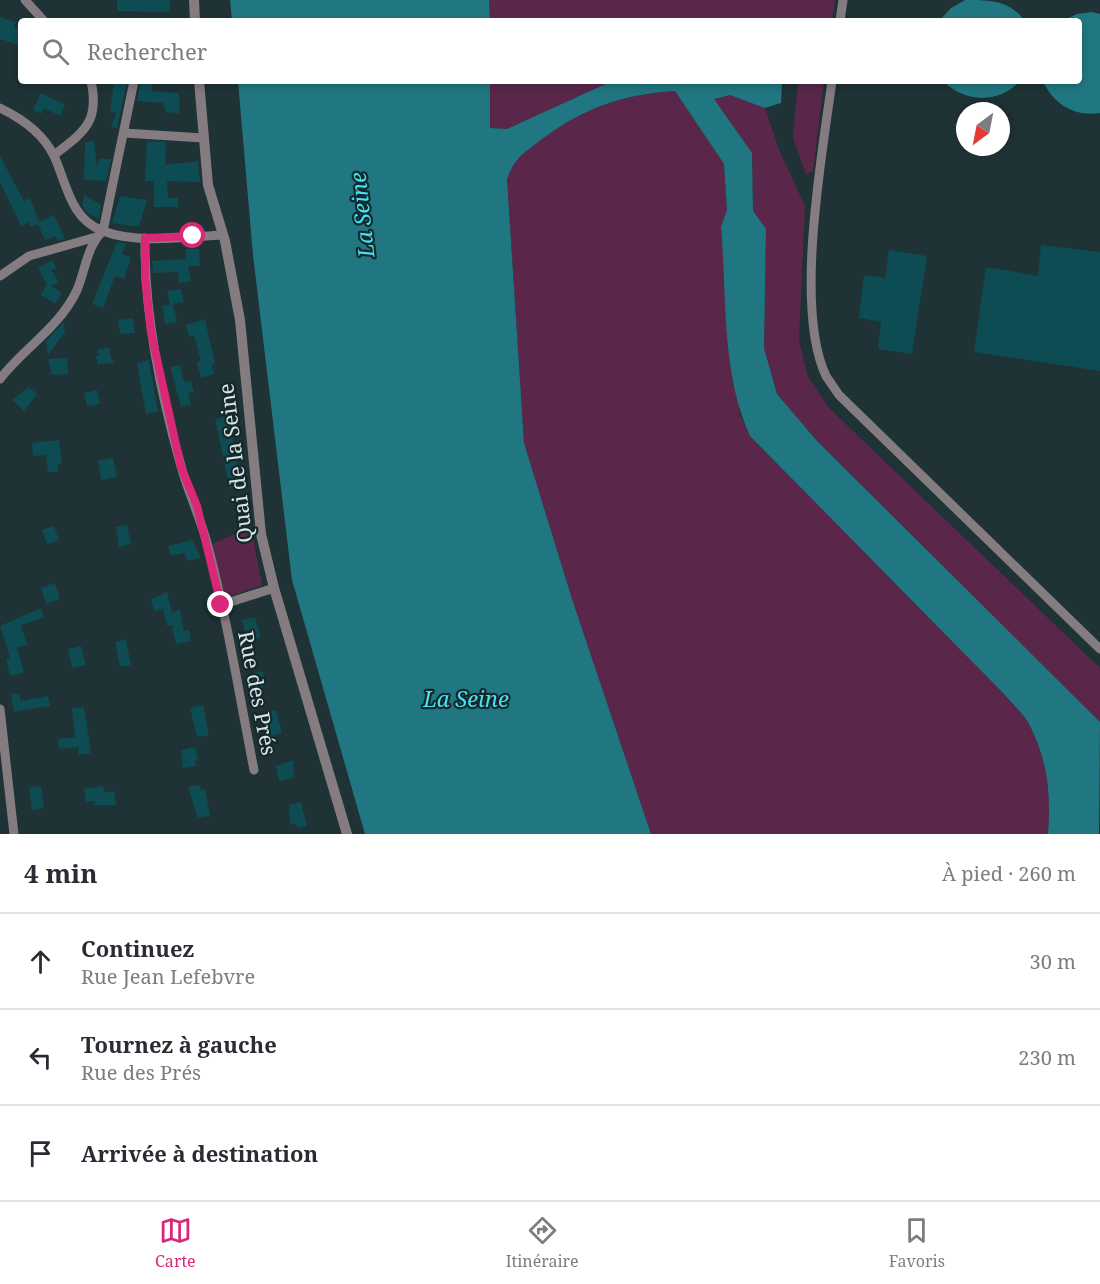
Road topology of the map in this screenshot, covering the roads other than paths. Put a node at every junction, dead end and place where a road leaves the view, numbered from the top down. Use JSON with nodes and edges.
{"nodes":[{"id":1,"x":25,"y":0,"type":"edge"},
{"id":2,"x":194,"y":0,"type":"edge"},
{"id":3,"x":843,"y":0,"type":"edge"},
{"id":4,"x":41,"y":18,"type":"edge"},
{"id":5,"x":195,"y":18,"type":"edge"},
{"id":6,"x":840,"y":18,"type":"edge"},
{"id":7,"x":92,"y":84,"type":"edge"},
{"id":8,"x":133,"y":84,"type":"edge"},
{"id":9,"x":199,"y":84,"type":"edge"},
{"id":10,"x":832,"y":84,"type":"edge"},
{"id":11,"x":0,"y":108,"type":"edge"},
{"id":12,"x":124,"y":133,"type":"junction"},
{"id":13,"x":203,"y":138,"type":"junction"},
{"id":14,"x":54,"y":155,"type":"junction"},
{"id":15,"x":99,"y":234,"type":"junction"},
{"id":16,"x":222,"y":235,"type":"junction"},
{"id":17,"x":145,"y":238,"type":"junction"},
{"id":18,"x":0,"y":276,"type":"edge"},
{"id":19,"x":0,"y":379,"type":"edge"},
{"id":20,"x":274,"y":588,"type":"junction"},
{"id":21,"x":221,"y":605,"type":"junction"},
{"id":22,"x":1100,"y":648,"type":"edge"},
{"id":23,"x":0,"y":709,"type":"edge"},
{"id":24,"x":254,"y":770,"type":"dead end"},
{"id":25,"x":14,"y":834,"type":"edge"},
{"id":26,"x":348,"y":834,"type":"edge"}],
"edges":[{"from":1,"to":4,"type":"street"},
{"from":2,"to":5,"type":"street"},
{"from":3,"to":6,"type":"street"},
{"from":7,"to":14,"type":"street"},
{"from":8,"to":12,"type":"street"},
{"from":9,"to":13,"type":"street","name":"Quai de la Seine"},
{"from":10,"to":22,"type":"street"},
{"from":11,"to":14,"type":"street"},
{"from":12,"to":13,"type":"street"},
{"from":12,"to":15,"type":"street"},
{"from":13,"to":16,"type":"street","name":"Quai de la Seine"},
{"from":14,"to":15,"type":"street"},
{"from":15,"to":17,"type":"street"},
{"from":15,"to":18,"type":"street"},
{"from":15,"to":19,"type":"street"},
{"from":16,"to":17,"type":"street"},
{"from":16,"to":20,"type":"street","name":"Quai de la Seine"},
{"from":17,"to":21,"type":"street","name":"Rue des Prés"},
{"from":20,"to":21,"type":"street"},
{"from":20,"to":26,"type":"street","name":"Quai de la Seine"},
{"from":21,"to":24,"type":"street","name":"Rue des Prés"},
{"from":23,"to":25,"type":"street"}]}
